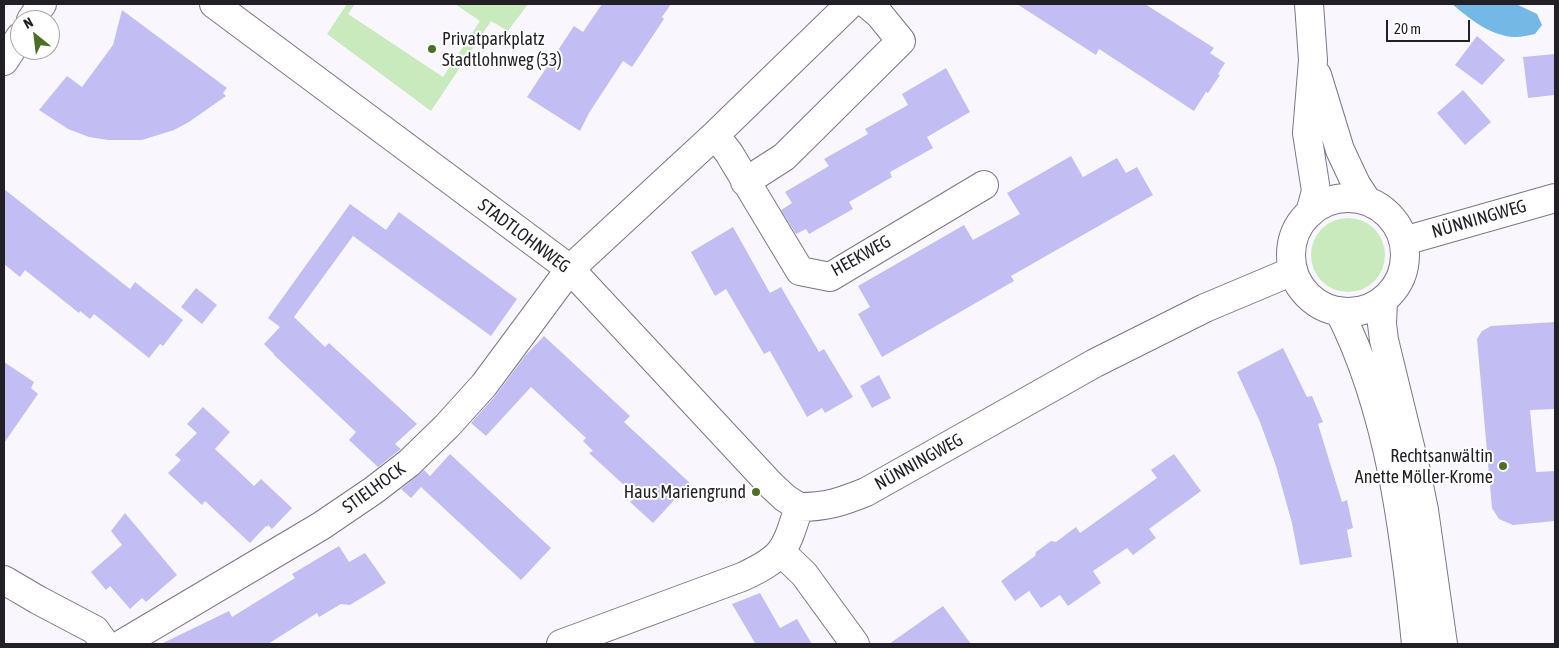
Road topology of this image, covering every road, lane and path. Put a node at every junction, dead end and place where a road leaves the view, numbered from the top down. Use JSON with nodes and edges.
{"nodes":[{"id":1,"x":214,"y":4,"type":"edge"},
{"id":2,"x":850,"y":4,"type":"edge"},
{"id":3,"x":867,"y":4,"type":"edge"},
{"id":4,"x":1309,"y":4,"type":"edge"},
{"id":5,"x":1313,"y":60,"type":"junction"},
{"id":6,"x":715,"y":135,"type":"junction"},
{"id":7,"x":746,"y":182,"type":"junction"},
{"id":8,"x":984,"y":185,"type":"dead end"},
{"id":9,"x":1555,"y":198,"type":"edge"},
{"id":10,"x":1367,"y":201,"type":"junction"},
{"id":11,"x":1310,"y":213,"type":"junction"},
{"id":12,"x":1404,"y":241,"type":"junction"},
{"id":13,"x":570,"y":269,"type":"junction"},
{"id":14,"x":1293,"y":271,"type":"junction"},
{"id":15,"x":1383,"y":301,"type":"junction"},
{"id":16,"x":1339,"y":311,"type":"junction"},
{"id":17,"x":800,"y":507,"type":"junction"},
{"id":18,"x":782,"y":553,"type":"junction"},
{"id":19,"x":4,"y":580,"type":"edge"},
{"id":20,"x":105,"y":644,"type":"edge"},
{"id":21,"x":122,"y":644,"type":"edge"},
{"id":22,"x":561,"y":644,"type":"edge"},
{"id":23,"x":855,"y":644,"type":"edge"},
{"id":24,"x":1416,"y":644,"type":"edge"},
{"id":25,"x":1443,"y":644,"type":"edge"}],
"edges":[{"from":1,"to":13,"type":"street","name":"STADTLOHNWEG"},
{"from":2,"to":6,"type":"street"},
{"from":3,"to":7,"type":"street"},
{"from":4,"to":5,"type":"street"},
{"from":5,"to":10,"type":"street"},
{"from":5,"to":11,"type":"street"},
{"from":6,"to":7,"type":"street","name":"HEEKWEG"},
{"from":6,"to":13,"type":"street"},
{"from":7,"to":8,"type":"street","name":"HEEKWEG"},
{"from":9,"to":12,"type":"street","name":"NÜNNINGWEG"},
{"from":10,"to":11,"type":"street"},
{"from":10,"to":12,"type":"street"},
{"from":11,"to":14,"type":"street"},
{"from":12,"to":15,"type":"street"},
{"from":13,"to":17,"type":"street","name":"STADTLOHNWEG"},
{"from":13,"to":21,"type":"street","name":"STIELHOCK"},
{"from":14,"to":16,"type":"street"},
{"from":14,"to":17,"type":"street","name":"NÜNNINGWEG"},
{"from":15,"to":16,"type":"street"},
{"from":15,"to":25,"type":"street"},
{"from":16,"to":24,"type":"street"},
{"from":17,"to":18,"type":"street"},
{"from":18,"to":22,"type":"street"},
{"from":18,"to":23,"type":"street"},
{"from":19,"to":20,"type":"street"}]}
